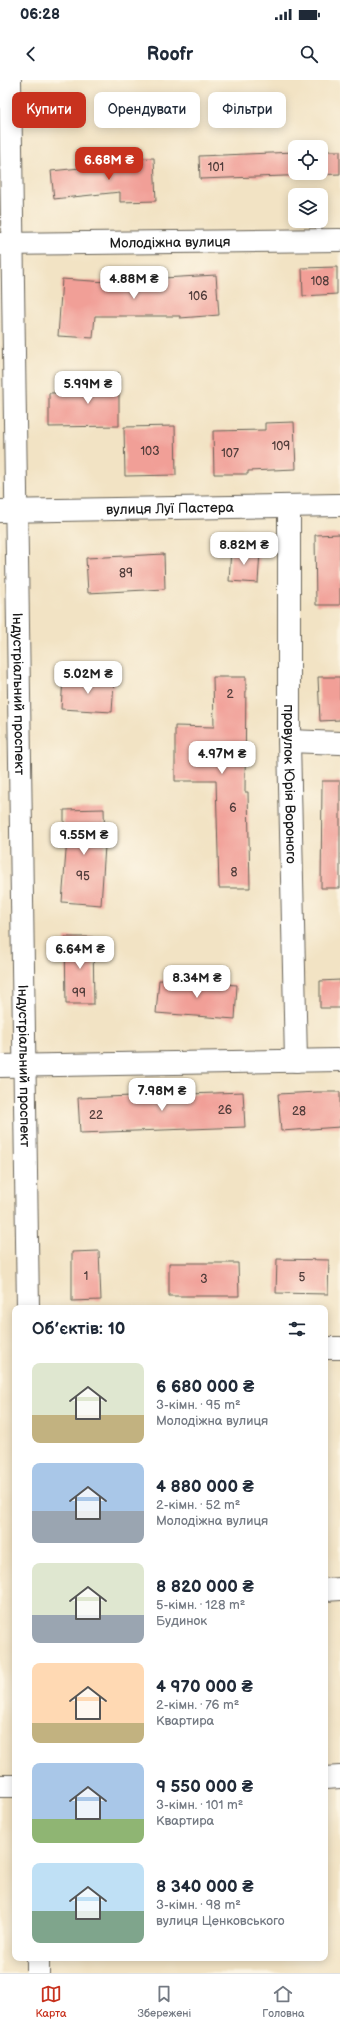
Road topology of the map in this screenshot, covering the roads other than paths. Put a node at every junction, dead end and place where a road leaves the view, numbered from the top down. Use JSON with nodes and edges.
{"nodes":[{"id":1,"x":10,"y":80,"type":"edge"},
{"id":2,"x":340,"y":240,"type":"edge"},
{"id":3,"x":6,"y":244,"type":"edge"},
{"id":4,"x":340,"y":505,"type":"edge"},
{"id":5,"x":289,"y":506,"type":"junction"},
{"id":6,"x":8,"y":511,"type":"edge"},
{"id":7,"x":289,"y":740,"type":"junction"},
{"id":8,"x":340,"y":743,"type":"edge"},
{"id":9,"x":340,"y":1060,"type":"edge"},
{"id":10,"x":296,"y":1061,"type":"junction"},
{"id":11,"x":0,"y":1066,"type":"edge"},
{"id":12,"x":24,"y":1066,"type":"junction"},
{"id":13,"x":28,"y":1305,"type":"edge"},
{"id":14,"x":328,"y":1348,"type":"edge"},
{"id":15,"x":340,"y":1348,"type":"edge"},
{"id":16,"x":340,"y":1589,"type":"edge"},
{"id":17,"x":328,"y":1590,"type":"edge"},
{"id":18,"x":340,"y":1777,"type":"edge"},
{"id":19,"x":328,"y":1778,"type":"edge"},
{"id":20,"x":0,"y":1786,"type":"edge"},
{"id":21,"x":12,"y":1786,"type":"edge"},
{"id":22,"x":38,"y":1961,"type":"edge"},
{"id":23,"x":38,"y":1973,"type":"edge"}],
"edges":[{"from":1,"to":3,"type":"street","name":"Індустріальний проспект"},
{"from":2,"to":3,"type":"street","name":"Молодіжна вулиця"},
{"from":3,"to":6,"type":"street","name":"Індустріальний проспект"},
{"from":4,"to":5,"type":"street","name":"вулиця Луї Пастера"},
{"from":5,"to":6,"type":"street","name":"вулиця Луї Пастера"},
{"from":5,"to":7,"type":"street","name":"провулок Юрія Вороного"},
{"from":6,"to":12,"type":"street","name":"Індустріальний проспект"},
{"from":7,"to":8,"type":"street"},
{"from":7,"to":10,"type":"street","name":"провулок Юрія Вороного"},
{"from":9,"to":10,"type":"street"},
{"from":10,"to":12,"type":"street"},
{"from":11,"to":12,"type":"street"},
{"from":12,"to":13,"type":"street","name":"Індустріальний проспект"},
{"from":14,"to":15,"type":"street"},
{"from":16,"to":17,"type":"street"},
{"from":18,"to":19,"type":"street"},
{"from":20,"to":21,"type":"street"},
{"from":22,"to":23,"type":"street"}]}
